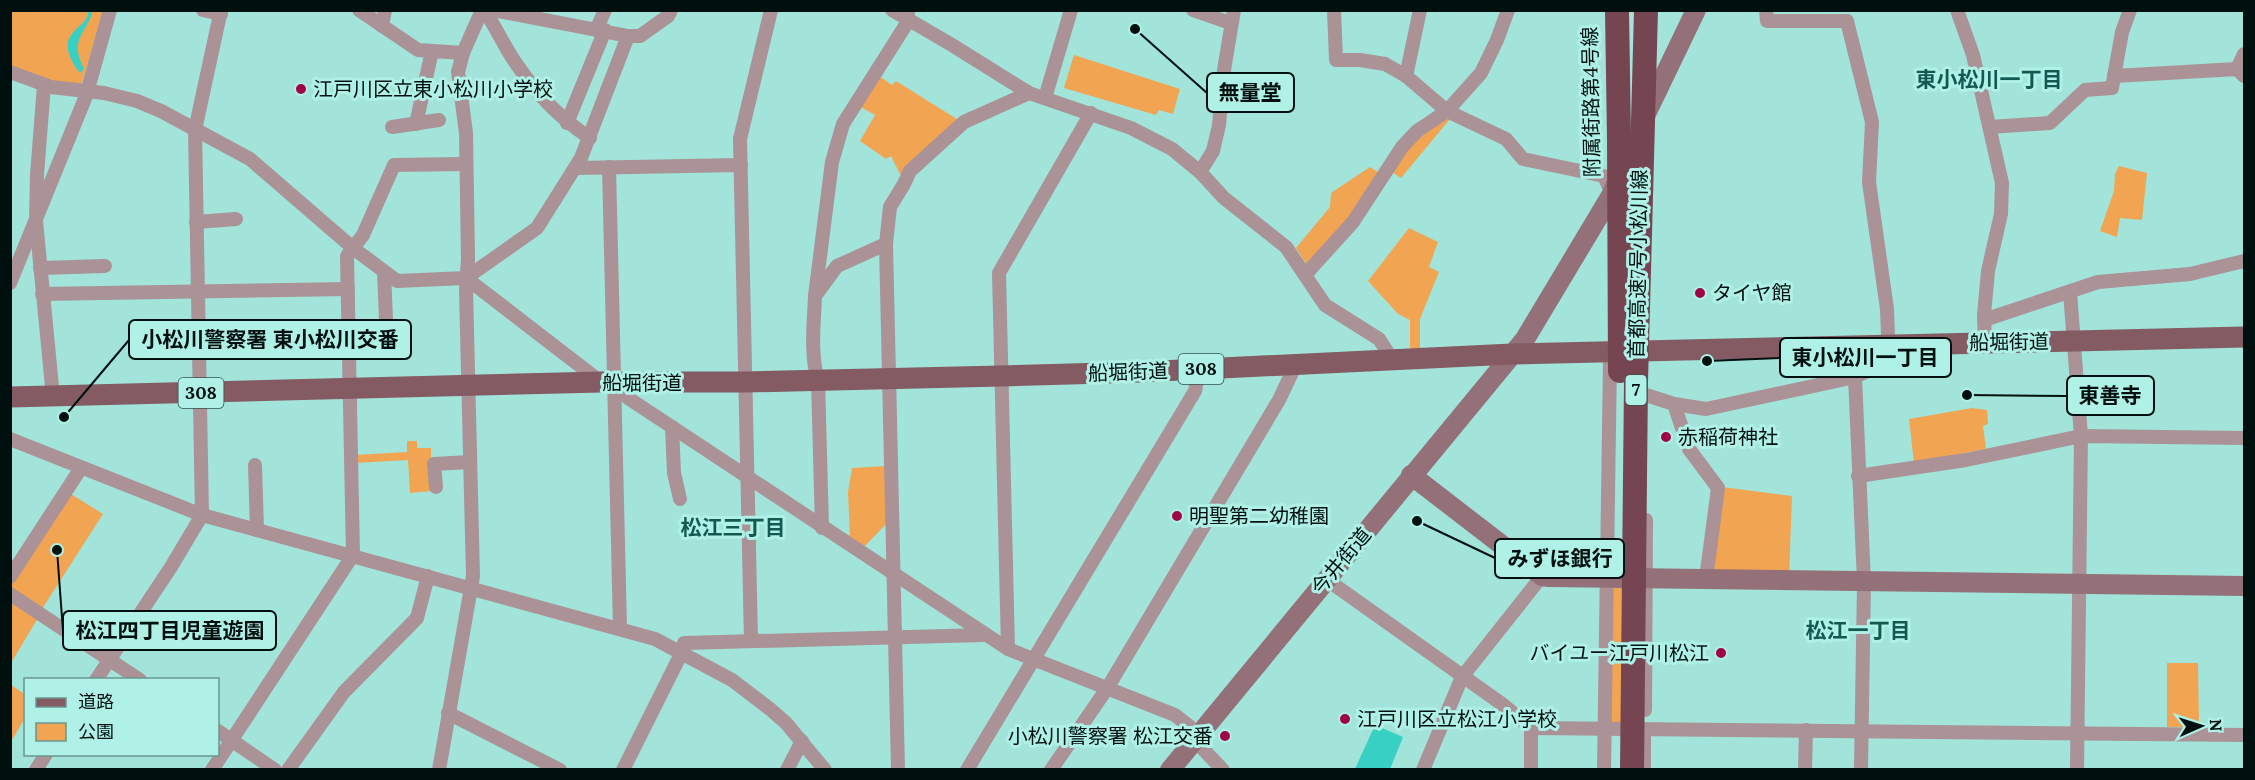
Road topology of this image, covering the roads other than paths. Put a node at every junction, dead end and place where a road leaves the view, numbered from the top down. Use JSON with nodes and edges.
{"nodes":[{"id":1,"x":110,"y":10,"type":"edge"},
{"id":2,"x":203,"y":10,"type":"edge"},
{"id":3,"x":359,"y":10,"type":"edge"},
{"id":4,"x":385,"y":10,"type":"edge"},
{"id":5,"x":483,"y":10,"type":"edge"},
{"id":6,"x":493,"y":10,"type":"edge"},
{"id":7,"x":605,"y":10,"type":"edge"},
{"id":8,"x":671,"y":10,"type":"edge"},
{"id":9,"x":771,"y":10,"type":"edge"},
{"id":10,"x":892,"y":10,"type":"edge"},
{"id":11,"x":1071,"y":10,"type":"edge"},
{"id":12,"x":1193,"y":10,"type":"edge"},
{"id":13,"x":1334,"y":10,"type":"edge"},
{"id":14,"x":1420,"y":10,"type":"edge"},
{"id":15,"x":1508,"y":10,"type":"edge"},
{"id":16,"x":1608,"y":10,"type":"edge"},
{"id":17,"x":1617,"y":10,"type":"edge"},
{"id":18,"x":1646,"y":10,"type":"edge"},
{"id":19,"x":1659,"y":10,"type":"edge"},
{"id":20,"x":1696,"y":10,"type":"edge"},
{"id":21,"x":1766,"y":10,"type":"edge"},
{"id":22,"x":1957,"y":10,"type":"edge"},
{"id":23,"x":2130,"y":10,"type":"edge"},
{"id":24,"x":221,"y":12,"type":"edge"},
{"id":25,"x":908,"y":15,"type":"edge"},
{"id":26,"x":1846,"y":16,"type":"edge"},
{"id":27,"x":1232,"y":17,"type":"edge"},
{"id":28,"x":382,"y":26,"type":"junction"},
{"id":29,"x":601,"y":29,"type":"junction"},
{"id":30,"x":628,"y":36,"type":"junction"},
{"id":31,"x":432,"y":51,"type":"junction"},
{"id":32,"x":463,"y":53,"type":"junction"},
{"id":33,"x":2244,"y":54,"type":"edge"},
{"id":34,"x":10,"y":72,"type":"edge"},
{"id":35,"x":2241,"y":72,"type":"edge"},
{"id":36,"x":1406,"y":76,"type":"junction"},
{"id":37,"x":2114,"y":76,"type":"junction"},
{"id":38,"x":44,"y":85,"type":"junction"},
{"id":39,"x":87,"y":92,"type":"junction"},
{"id":40,"x":1029,"y":93,"type":"junction"},
{"id":41,"x":1045,"y":98,"type":"junction"},
{"id":42,"x":1649,"y":107,"type":"junction"},
{"id":43,"x":1447,"y":111,"type":"junction"},
{"id":44,"x":1091,"y":113,"type":"junction"},
{"id":45,"x":439,"y":120,"type":"dead end"},
{"id":46,"x":567,"y":123,"type":"junction"},
{"id":47,"x":416,"y":124,"type":"junction"},
{"id":48,"x":392,"y":127,"type":"dead end"},
{"id":49,"x":1990,"y":127,"type":"junction"},
{"id":50,"x":195,"y":130,"type":"junction"},
{"id":51,"x":590,"y":138,"type":"junction"},
{"id":52,"x":465,"y":164,"type":"junction"},
{"id":53,"x":741,"y":165,"type":"junction"},
{"id":54,"x":576,"y":168,"type":"junction"},
{"id":55,"x":609,"y":168,"type":"junction"},
{"id":56,"x":1200,"y":172,"type":"junction"},
{"id":57,"x":1612,"y":194,"type":"junction"},
{"id":58,"x":236,"y":219,"type":"dead end"},
{"id":59,"x":36,"y":221,"type":"junction"},
{"id":60,"x":196,"y":222,"type":"junction"},
{"id":61,"x":886,"y":244,"type":"junction"},
{"id":62,"x":352,"y":248,"type":"junction"},
{"id":63,"x":16,"y":254,"type":"edge"},
{"id":64,"x":2244,"y":261,"type":"edge"},
{"id":65,"x":105,"y":266,"type":"dead end"},
{"id":66,"x":40,"y":268,"type":"junction"},
{"id":67,"x":384,"y":272,"type":"junction"},
{"id":68,"x":1305,"y":274,"type":"junction"},
{"id":69,"x":466,"y":278,"type":"junction"},
{"id":70,"x":10,"y":283,"type":"edge"},
{"id":71,"x":348,"y":289,"type":"junction"},
{"id":72,"x":197,"y":291,"type":"junction"},
{"id":73,"x":2070,"y":292,"type":"junction"},
{"id":74,"x":42,"y":294,"type":"junction"},
{"id":75,"x":815,"y":296,"type":"junction"},
{"id":76,"x":386,"y":319,"type":"dead end"},
{"id":77,"x":1984,"y":320,"type":"junction"},
{"id":78,"x":2244,"y":337,"type":"edge"},
{"id":79,"x":2074,"y":341,"type":"junction"},
{"id":80,"x":1985,"y":343,"type":"junction"},
{"id":81,"x":1889,"y":345,"type":"junction"},
{"id":82,"x":1610,"y":351,"type":"junction"},
{"id":83,"x":1646,"y":351,"type":"junction"},
{"id":84,"x":1512,"y":354,"type":"junction"},
{"id":85,"x":1392,"y":359,"type":"junction"},
{"id":86,"x":1296,"y":364,"type":"junction"},
{"id":87,"x":1199,"y":370,"type":"junction"},
{"id":88,"x":1001,"y":376,"type":"junction"},
{"id":89,"x":1855,"y":376,"type":"junction"},
{"id":90,"x":890,"y":378,"type":"junction"},
{"id":91,"x":818,"y":380,"type":"junction"},
{"id":92,"x":746,"y":382,"type":"junction"},
{"id":93,"x":608,"y":383,"type":"junction"},
{"id":94,"x":468,"y":387,"type":"junction"},
{"id":95,"x":350,"y":390,"type":"junction"},
{"id":96,"x":200,"y":393,"type":"junction"},
{"id":97,"x":1646,"y":395,"type":"junction"},
{"id":98,"x":10,"y":396,"type":"edge"},
{"id":99,"x":53,"y":397,"type":"junction"},
{"id":100,"x":1674,"y":404,"type":"junction"},
{"id":101,"x":672,"y":427,"type":"junction"},
{"id":102,"x":2081,"y":436,"type":"junction"},
{"id":103,"x":2244,"y":438,"type":"edge"},
{"id":104,"x":10,"y":439,"type":"edge"},
{"id":105,"x":470,"y":462,"type":"junction"},
{"id":106,"x":255,"y":465,"type":"dead end"},
{"id":107,"x":81,"y":468,"type":"junction"},
{"id":108,"x":1412,"y":475,"type":"junction"},
{"id":109,"x":1858,"y":476,"type":"junction"},
{"id":110,"x":748,"y":477,"type":"junction"},
{"id":111,"x":436,"y":487,"type":"dead end"},
{"id":112,"x":680,"y":499,"type":"dead end"},
{"id":113,"x":202,"y":515,"type":"junction"},
{"id":114,"x":822,"y":528,"type":"junction"},
{"id":115,"x":256,"y":530,"type":"junction"},
{"id":116,"x":353,"y":555,"type":"junction"},
{"id":117,"x":894,"y":574,"type":"junction"},
{"id":118,"x":428,"y":576,"type":"junction"},
{"id":119,"x":1542,"y":576,"type":"junction"},
{"id":120,"x":10,"y":577,"type":"edge"},
{"id":121,"x":1607,"y":577,"type":"junction"},
{"id":122,"x":1326,"y":579,"type":"junction"},
{"id":123,"x":1647,"y":579,"type":"junction"},
{"id":124,"x":1706,"y":579,"type":"junction"},
{"id":125,"x":1864,"y":582,"type":"junction"},
{"id":126,"x":2078,"y":584,"type":"junction"},
{"id":127,"x":2244,"y":586,"type":"edge"},
{"id":128,"x":472,"y":589,"type":"junction"},
{"id":129,"x":10,"y":594,"type":"edge"},
{"id":130,"x":620,"y":628,"type":"junction"},
{"id":131,"x":983,"y":634,"type":"junction"},
{"id":132,"x":895,"y":637,"type":"junction"},
{"id":133,"x":751,"y":640,"type":"junction"},
{"id":134,"x":1008,"y":650,"type":"junction"},
{"id":135,"x":682,"y":652,"type":"junction"},
{"id":136,"x":109,"y":659,"type":"junction"},
{"id":137,"x":1034,"y":661,"type":"junction"},
{"id":138,"x":1462,"y":676,"type":"junction"},
{"id":139,"x":97,"y":678,"type":"edge"},
{"id":140,"x":137,"y":678,"type":"edge"},
{"id":141,"x":1108,"y":687,"type":"junction"},
{"id":142,"x":448,"y":713,"type":"junction"},
{"id":143,"x":1605,"y":727,"type":"junction"},
{"id":144,"x":1531,"y":728,"type":"junction"},
{"id":145,"x":1644,"y":729,"type":"junction"},
{"id":146,"x":1806,"y":730,"type":"junction"},
{"id":147,"x":1861,"y":731,"type":"junction"},
{"id":148,"x":219,"y":732,"type":"edge"},
{"id":149,"x":2077,"y":733,"type":"junction"},
{"id":150,"x":2244,"y":735,"type":"edge"},
{"id":151,"x":1196,"y":738,"type":"junction"},
{"id":152,"x":231,"y":741,"type":"junction"},
{"id":153,"x":802,"y":741,"type":"junction"},
{"id":154,"x":45,"y":756,"type":"edge"},
{"id":155,"x":36,"y":770,"type":"edge"},
{"id":156,"x":212,"y":770,"type":"edge"},
{"id":157,"x":275,"y":770,"type":"edge"},
{"id":158,"x":288,"y":770,"type":"edge"},
{"id":159,"x":438,"y":770,"type":"edge"},
{"id":160,"x":560,"y":770,"type":"edge"},
{"id":161,"x":623,"y":770,"type":"edge"},
{"id":162,"x":787,"y":770,"type":"edge"},
{"id":163,"x":825,"y":770,"type":"edge"},
{"id":164,"x":898,"y":770,"type":"edge"},
{"id":165,"x":967,"y":770,"type":"edge"},
{"id":166,"x":1051,"y":770,"type":"edge"},
{"id":167,"x":1170,"y":770,"type":"edge"},
{"id":168,"x":1223,"y":770,"type":"edge"},
{"id":169,"x":1423,"y":770,"type":"edge"},
{"id":170,"x":1531,"y":770,"type":"edge"},
{"id":171,"x":1604,"y":770,"type":"edge"},
{"id":172,"x":1616,"y":770,"type":"edge"},
{"id":173,"x":1632,"y":770,"type":"edge"},
{"id":174,"x":1644,"y":770,"type":"edge"},
{"id":175,"x":1805,"y":770,"type":"edge"},
{"id":176,"x":1861,"y":770,"type":"edge"},
{"id":177,"x":2077,"y":770,"type":"edge"}],
"edges":[{"from":1,"to":39,"type":"street"},
{"from":2,"to":24,"type":"street"},
{"from":3,"to":28,"type":"street"},
{"from":4,"to":28,"type":"street"},
{"from":5,"to":32,"type":"street"},
{"from":5,"to":46,"type":"street"},
{"from":6,"to":29,"type":"street"},
{"from":7,"to":29,"type":"street"},
{"from":8,"to":30,"type":"street"},
{"from":9,"to":53,"type":"street"},
{"from":10,"to":25,"type":"street"},
{"from":11,"to":41,"type":"street"},
{"from":12,"to":27,"type":"street"},
{"from":13,"to":36,"type":"street"},
{"from":14,"to":36,"type":"street"},
{"from":15,"to":43,"type":"street"},
{"from":16,"to":57,"type":"street","name":"附属街路第4号線"},
{"from":17,"to":172,"type":"highway","name":"首都高速7号小松川線","number":"7","bridge":true},
{"from":18,"to":173,"type":"highway","name":"首都高速7号小松川線","number":"7","bridge":true},
{"from":19,"to":42,"type":"street"},
{"from":20,"to":42,"type":"street","name":"今井街道"},
{"from":21,"to":26,"type":"street"},
{"from":22,"to":49,"type":"street"},
{"from":23,"to":37,"type":"street"},
{"from":24,"to":50,"type":"street"},
{"from":25,"to":40,"type":"street"},
{"from":25,"to":75,"type":"street"},
{"from":26,"to":81,"type":"street"},
{"from":27,"to":56,"type":"street"},
{"from":28,"to":31,"type":"street"},
{"from":29,"to":30,"type":"street"},
{"from":29,"to":46,"type":"street"},
{"from":30,"to":51,"type":"street"},
{"from":31,"to":32,"type":"street"},
{"from":31,"to":47,"type":"street"},
{"from":32,"to":52,"type":"street"},
{"from":33,"to":35,"type":"street"},
{"from":34,"to":38,"type":"street"},
{"from":35,"to":37,"type":"street"},
{"from":36,"to":43,"type":"street"},
{"from":37,"to":49,"type":"street"},
{"from":38,"to":39,"type":"street"},
{"from":38,"to":59,"type":"street"},
{"from":39,"to":50,"type":"street"},
{"from":39,"to":59,"type":"street"},
{"from":40,"to":41,"type":"street"},
{"from":40,"to":61,"type":"street"},
{"from":41,"to":44,"type":"street"},
{"from":42,"to":57,"type":"street","name":"今井街道"},
{"from":42,"to":83,"type":"street"},
{"from":43,"to":57,"type":"street"},
{"from":43,"to":68,"type":"street"},
{"from":44,"to":56,"type":"street"},
{"from":44,"to":88,"type":"street"},
{"from":45,"to":47,"type":"street"},
{"from":46,"to":51,"type":"street"},
{"from":47,"to":48,"type":"street"},
{"from":49,"to":77,"type":"street"},
{"from":50,"to":60,"type":"street"},
{"from":50,"to":62,"type":"street"},
{"from":51,"to":54,"type":"street"},
{"from":52,"to":62,"type":"street"},
{"from":52,"to":69,"type":"street"},
{"from":53,"to":55,"type":"street"},
{"from":53,"to":92,"type":"street"},
{"from":54,"to":55,"type":"street"},
{"from":54,"to":69,"type":"street"},
{"from":55,"to":93,"type":"street"},
{"from":56,"to":68,"type":"street"},
{"from":57,"to":82,"type":"street","name":"附属街路第4号線"},
{"from":57,"to":84,"type":"street","name":"今井街道"},
{"from":58,"to":60,"type":"street"},
{"from":59,"to":63,"type":"street"},
{"from":59,"to":66,"type":"street"},
{"from":60,"to":72,"type":"street"},
{"from":61,"to":75,"type":"street"},
{"from":61,"to":90,"type":"street"},
{"from":62,"to":67,"type":"street"},
{"from":62,"to":71,"type":"street"},
{"from":63,"to":70,"type":"street"},
{"from":64,"to":73,"type":"street"},
{"from":65,"to":66,"type":"street"},
{"from":66,"to":74,"type":"street"},
{"from":67,"to":69,"type":"street"},
{"from":67,"to":76,"type":"street"},
{"from":68,"to":85,"type":"street"},
{"from":69,"to":93,"type":"street"},
{"from":69,"to":94,"type":"street"},
{"from":71,"to":72,"type":"street"},
{"from":71,"to":95,"type":"street"},
{"from":72,"to":74,"type":"street"},
{"from":72,"to":96,"type":"street"},
{"from":73,"to":77,"type":"street"},
{"from":73,"to":79,"type":"street"},
{"from":74,"to":99,"type":"street"},
{"from":75,"to":91,"type":"street"},
{"from":77,"to":80,"type":"street"},
{"from":78,"to":79,"type":"main road","name":"船堀街道","number":"308"},
{"from":79,"to":80,"type":"main road","name":"船堀街道","number":"308"},
{"from":79,"to":102,"type":"street"},
{"from":80,"to":81,"type":"main road","name":"船堀街道","number":"308"},
{"from":81,"to":83,"type":"main road","name":"船堀街道","number":"308"},
{"from":81,"to":89,"type":"street"},
{"from":82,"to":83,"type":"main road","name":"船堀街道","number":"308"},
{"from":82,"to":84,"type":"main road","name":"船堀街道","number":"308"},
{"from":82,"to":121,"type":"street","name":"附属街路第4号線"},
{"from":83,"to":97,"type":"street"},
{"from":84,"to":85,"type":"main road","name":"船堀街道","number":"308"},
{"from":84,"to":108,"type":"street","name":"今井街道"},
{"from":85,"to":86,"type":"main road","name":"船堀街道","number":"308"},
{"from":86,"to":87,"type":"main road","name":"船堀街道","number":"308"},
{"from":86,"to":141,"type":"street"},
{"from":87,"to":88,"type":"main road","name":"船堀街道","number":"308"},
{"from":87,"to":137,"type":"street"},
{"from":88,"to":90,"type":"main road","name":"船堀街道","number":"308"},
{"from":88,"to":134,"type":"street"},
{"from":89,"to":100,"type":"street"},
{"from":89,"to":109,"type":"street"},
{"from":90,"to":91,"type":"main road","name":"船堀街道","number":"308"},
{"from":90,"to":117,"type":"street"},
{"from":91,"to":92,"type":"main road","name":"船堀街道","number":"308"},
{"from":91,"to":114,"type":"street"},
{"from":92,"to":93,"type":"main road","name":"船堀街道","number":"308"},
{"from":92,"to":110,"type":"street"},
{"from":93,"to":94,"type":"main road","name":"船堀街道","number":"308"},
{"from":93,"to":101,"type":"street"},
{"from":93,"to":130,"type":"street"},
{"from":94,"to":95,"type":"main road","name":"船堀街道","number":"308"},
{"from":94,"to":105,"type":"street"},
{"from":95,"to":96,"type":"main road","name":"船堀街道","number":"308"},
{"from":95,"to":116,"type":"street"},
{"from":96,"to":99,"type":"main road","name":"船堀街道","number":"308"},
{"from":96,"to":113,"type":"street"},
{"from":97,"to":100,"type":"street"},
{"from":97,"to":123,"type":"street"},
{"from":98,"to":99,"type":"main road","name":"船堀街道","number":"308"},
{"from":100,"to":124,"type":"street"},
{"from":101,"to":110,"type":"street"},
{"from":101,"to":112,"type":"street"},
{"from":102,"to":103,"type":"street"},
{"from":102,"to":109,"type":"street"},
{"from":102,"to":126,"type":"street"},
{"from":104,"to":107,"type":"street"},
{"from":105,"to":111,"type":"street"},
{"from":105,"to":128,"type":"street"},
{"from":106,"to":115,"type":"street"},
{"from":107,"to":113,"type":"street"},
{"from":107,"to":120,"type":"street"},
{"from":108,"to":119,"type":"street"},
{"from":108,"to":122,"type":"street","name":"今井街道"},
{"from":109,"to":125,"type":"street"},
{"from":110,"to":114,"type":"street"},
{"from":110,"to":133,"type":"street"},
{"from":113,"to":115,"type":"street"},
{"from":113,"to":136,"type":"street"},
{"from":114,"to":117,"type":"street"},
{"from":115,"to":116,"type":"street"},
{"from":116,"to":118,"type":"street"},
{"from":116,"to":152,"type":"street"},
{"from":117,"to":131,"type":"street"},
{"from":117,"to":132,"type":"street"},
{"from":118,"to":128,"type":"street"},
{"from":118,"to":158,"type":"street"},
{"from":119,"to":121,"type":"street"},
{"from":119,"to":138,"type":"street"},
{"from":121,"to":123,"type":"street"},
{"from":121,"to":143,"type":"street","name":"附属街路第4号線"},
{"from":122,"to":138,"type":"street"},
{"from":122,"to":151,"type":"street","name":"今井街道"},
{"from":123,"to":124,"type":"street"},
{"from":123,"to":145,"type":"street"},
{"from":124,"to":125,"type":"street"},
{"from":125,"to":126,"type":"street"},
{"from":125,"to":147,"type":"street"},
{"from":126,"to":127,"type":"street"},
{"from":126,"to":149,"type":"street"},
{"from":128,"to":130,"type":"street"},
{"from":128,"to":142,"type":"street"},
{"from":129,"to":136,"type":"street"},
{"from":130,"to":135,"type":"street"},
{"from":131,"to":132,"type":"street"},
{"from":131,"to":134,"type":"street"},
{"from":132,"to":133,"type":"street"},
{"from":132,"to":164,"type":"street"},
{"from":133,"to":135,"type":"street"},
{"from":134,"to":137,"type":"street"},
{"from":135,"to":153,"type":"street"},
{"from":135,"to":161,"type":"street"},
{"from":136,"to":139,"type":"street"},
{"from":136,"to":140,"type":"street"},
{"from":137,"to":141,"type":"street"},
{"from":137,"to":165,"type":"street"},
{"from":138,"to":144,"type":"street"},
{"from":138,"to":169,"type":"street"},
{"from":141,"to":151,"type":"street"},
{"from":141,"to":166,"type":"street"},
{"from":142,"to":159,"type":"street"},
{"from":142,"to":160,"type":"street"},
{"from":143,"to":144,"type":"street"},
{"from":143,"to":145,"type":"street"},
{"from":143,"to":171,"type":"street","name":"附属街路第4号線"},
{"from":144,"to":170,"type":"street"},
{"from":145,"to":146,"type":"street"},
{"from":145,"to":174,"type":"street"},
{"from":146,"to":147,"type":"street"},
{"from":146,"to":175,"type":"street"},
{"from":147,"to":149,"type":"street"},
{"from":147,"to":176,"type":"street"},
{"from":148,"to":152,"type":"street"},
{"from":149,"to":150,"type":"street"},
{"from":149,"to":177,"type":"street"},
{"from":151,"to":167,"type":"street","name":"今井街道"},
{"from":151,"to":168,"type":"street"},
{"from":152,"to":156,"type":"street"},
{"from":152,"to":157,"type":"street"},
{"from":153,"to":162,"type":"street"},
{"from":153,"to":163,"type":"street"},
{"from":154,"to":155,"type":"street"}]}
